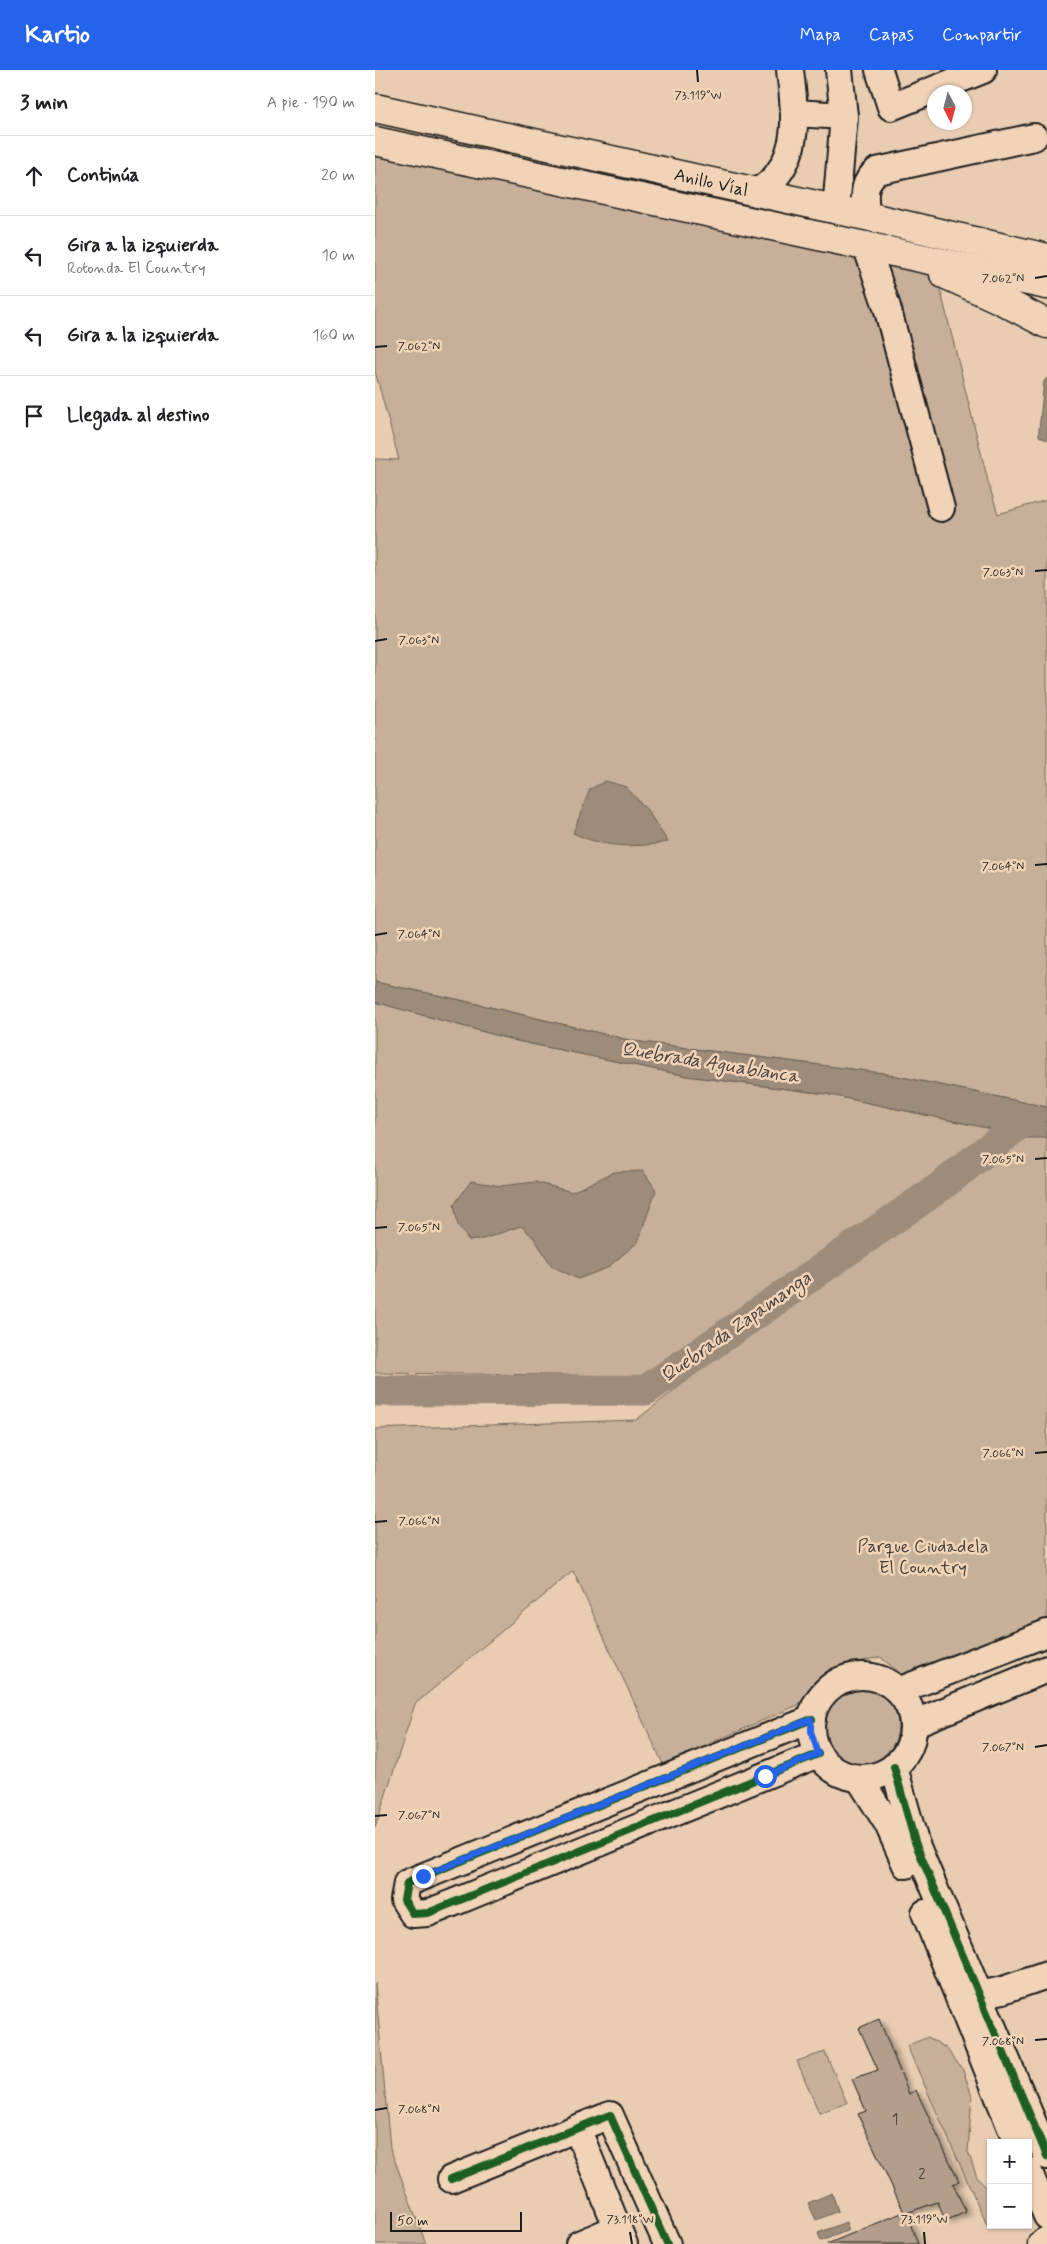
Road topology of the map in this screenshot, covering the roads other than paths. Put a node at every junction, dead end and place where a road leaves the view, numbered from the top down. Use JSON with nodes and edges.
{"nodes":[{"id":1,"x":790,"y":70,"type":"edge"},
{"id":2,"x":878,"y":70,"type":"edge"},
{"id":3,"x":983,"y":70,"type":"edge"},
{"id":4,"x":840,"y":75,"type":"edge"},
{"id":5,"x":375,"y":108,"type":"edge"},
{"id":6,"x":795,"y":113,"type":"junction"},
{"id":7,"x":845,"y":116,"type":"junction"},
{"id":8,"x":1033,"y":137,"type":"dead end"},
{"id":9,"x":375,"y":141,"type":"edge"},
{"id":10,"x":756,"y":193,"type":"junction"},
{"id":11,"x":836,"y":210,"type":"junction"},
{"id":12,"x":866,"y":216,"type":"junction"},
{"id":13,"x":869,"y":245,"type":"junction"},
{"id":14,"x":1047,"y":258,"type":"edge"},
{"id":15,"x":1047,"y":285,"type":"edge"},
{"id":16,"x":1047,"y":324,"type":"edge"},
{"id":17,"x":941,"y":508,"type":"dead end"},
{"id":18,"x":1047,"y":1633,"type":"edge"},
{"id":19,"x":1047,"y":1668,"type":"edge"},
{"id":20,"x":898,"y":1691,"type":"junction"},
{"id":21,"x":811,"y":1719,"type":"junction"},
{"id":22,"x":913,"y":1724,"type":"junction"},
{"id":23,"x":818,"y":1754,"type":"junction"},
{"id":24,"x":893,"y":1767,"type":"junction"},
{"id":25,"x":859,"y":1778,"type":"junction"},
{"id":26,"x":958,"y":1971,"type":"junction"},
{"id":27,"x":1047,"y":1975,"type":"edge"},
{"id":28,"x":979,"y":1995,"type":"junction"},
{"id":29,"x":577,"y":2128,"type":"junction"},
{"id":30,"x":1016,"y":2139,"type":"edge"},
{"id":31,"x":1047,"y":2156,"type":"edge"},
{"id":32,"x":451,"y":2179,"type":"dead end"},
{"id":33,"x":1032,"y":2180,"type":"edge"},
{"id":34,"x":1047,"y":2216,"type":"edge"},
{"id":35,"x":621,"y":2236,"type":"edge"},
{"id":36,"x":1047,"y":2241,"type":"edge"},
{"id":37,"x":579,"y":2244,"type":"edge"},
{"id":38,"x":667,"y":2244,"type":"edge"},
{"id":39,"x":1042,"y":2244,"type":"edge"}],
"edges":[{"from":1,"to":6,"type":"street"},
{"from":2,"to":3,"type":"street"},
{"from":2,"to":4,"type":"street"},
{"from":4,"to":7,"type":"street"},
{"from":5,"to":10,"type":"main road","name":"Anillo Víal"},
{"from":6,"to":7,"type":"street"},
{"from":6,"to":10,"type":"street"},
{"from":7,"to":11,"type":"street"},
{"from":8,"to":12,"type":"street"},
{"from":9,"to":13,"type":"main road","name":"Anillo Víal"},
{"from":10,"to":11,"type":"main road","name":"Anillo Víal"},
{"from":11,"to":12,"type":"main road","name":"Anillo Víal"},
{"from":12,"to":14,"type":"main road","name":"Anillo Víal"},
{"from":13,"to":15,"type":"main road","name":"Anillo Víal"},
{"from":13,"to":16,"type":"main road"},
{"from":13,"to":17,"type":"street"},
{"from":18,"to":20,"type":"street"},
{"from":19,"to":22,"type":"street"},
{"from":20,"to":21,"type":"street"},
{"from":20,"to":22,"type":"street"},
{"from":21,"to":23,"type":"street"},
{"from":21,"to":23,"type":"street"},
{"from":22,"to":24,"type":"street"},
{"from":23,"to":25,"type":"street"},
{"from":24,"to":25,"type":"street"},
{"from":24,"to":26,"type":"street"},
{"from":25,"to":26,"type":"street"},
{"from":26,"to":28,"type":"street"},
{"from":26,"to":30,"type":"street"},
{"from":27,"to":28,"type":"street"},
{"from":28,"to":31,"type":"street"},
{"from":29,"to":32,"type":"street"},
{"from":29,"to":35,"type":"street"},
{"from":29,"to":38,"type":"street"},
{"from":33,"to":34,"type":"street"},
{"from":35,"to":37,"type":"street"},
{"from":36,"to":39,"type":"main road"}]}
